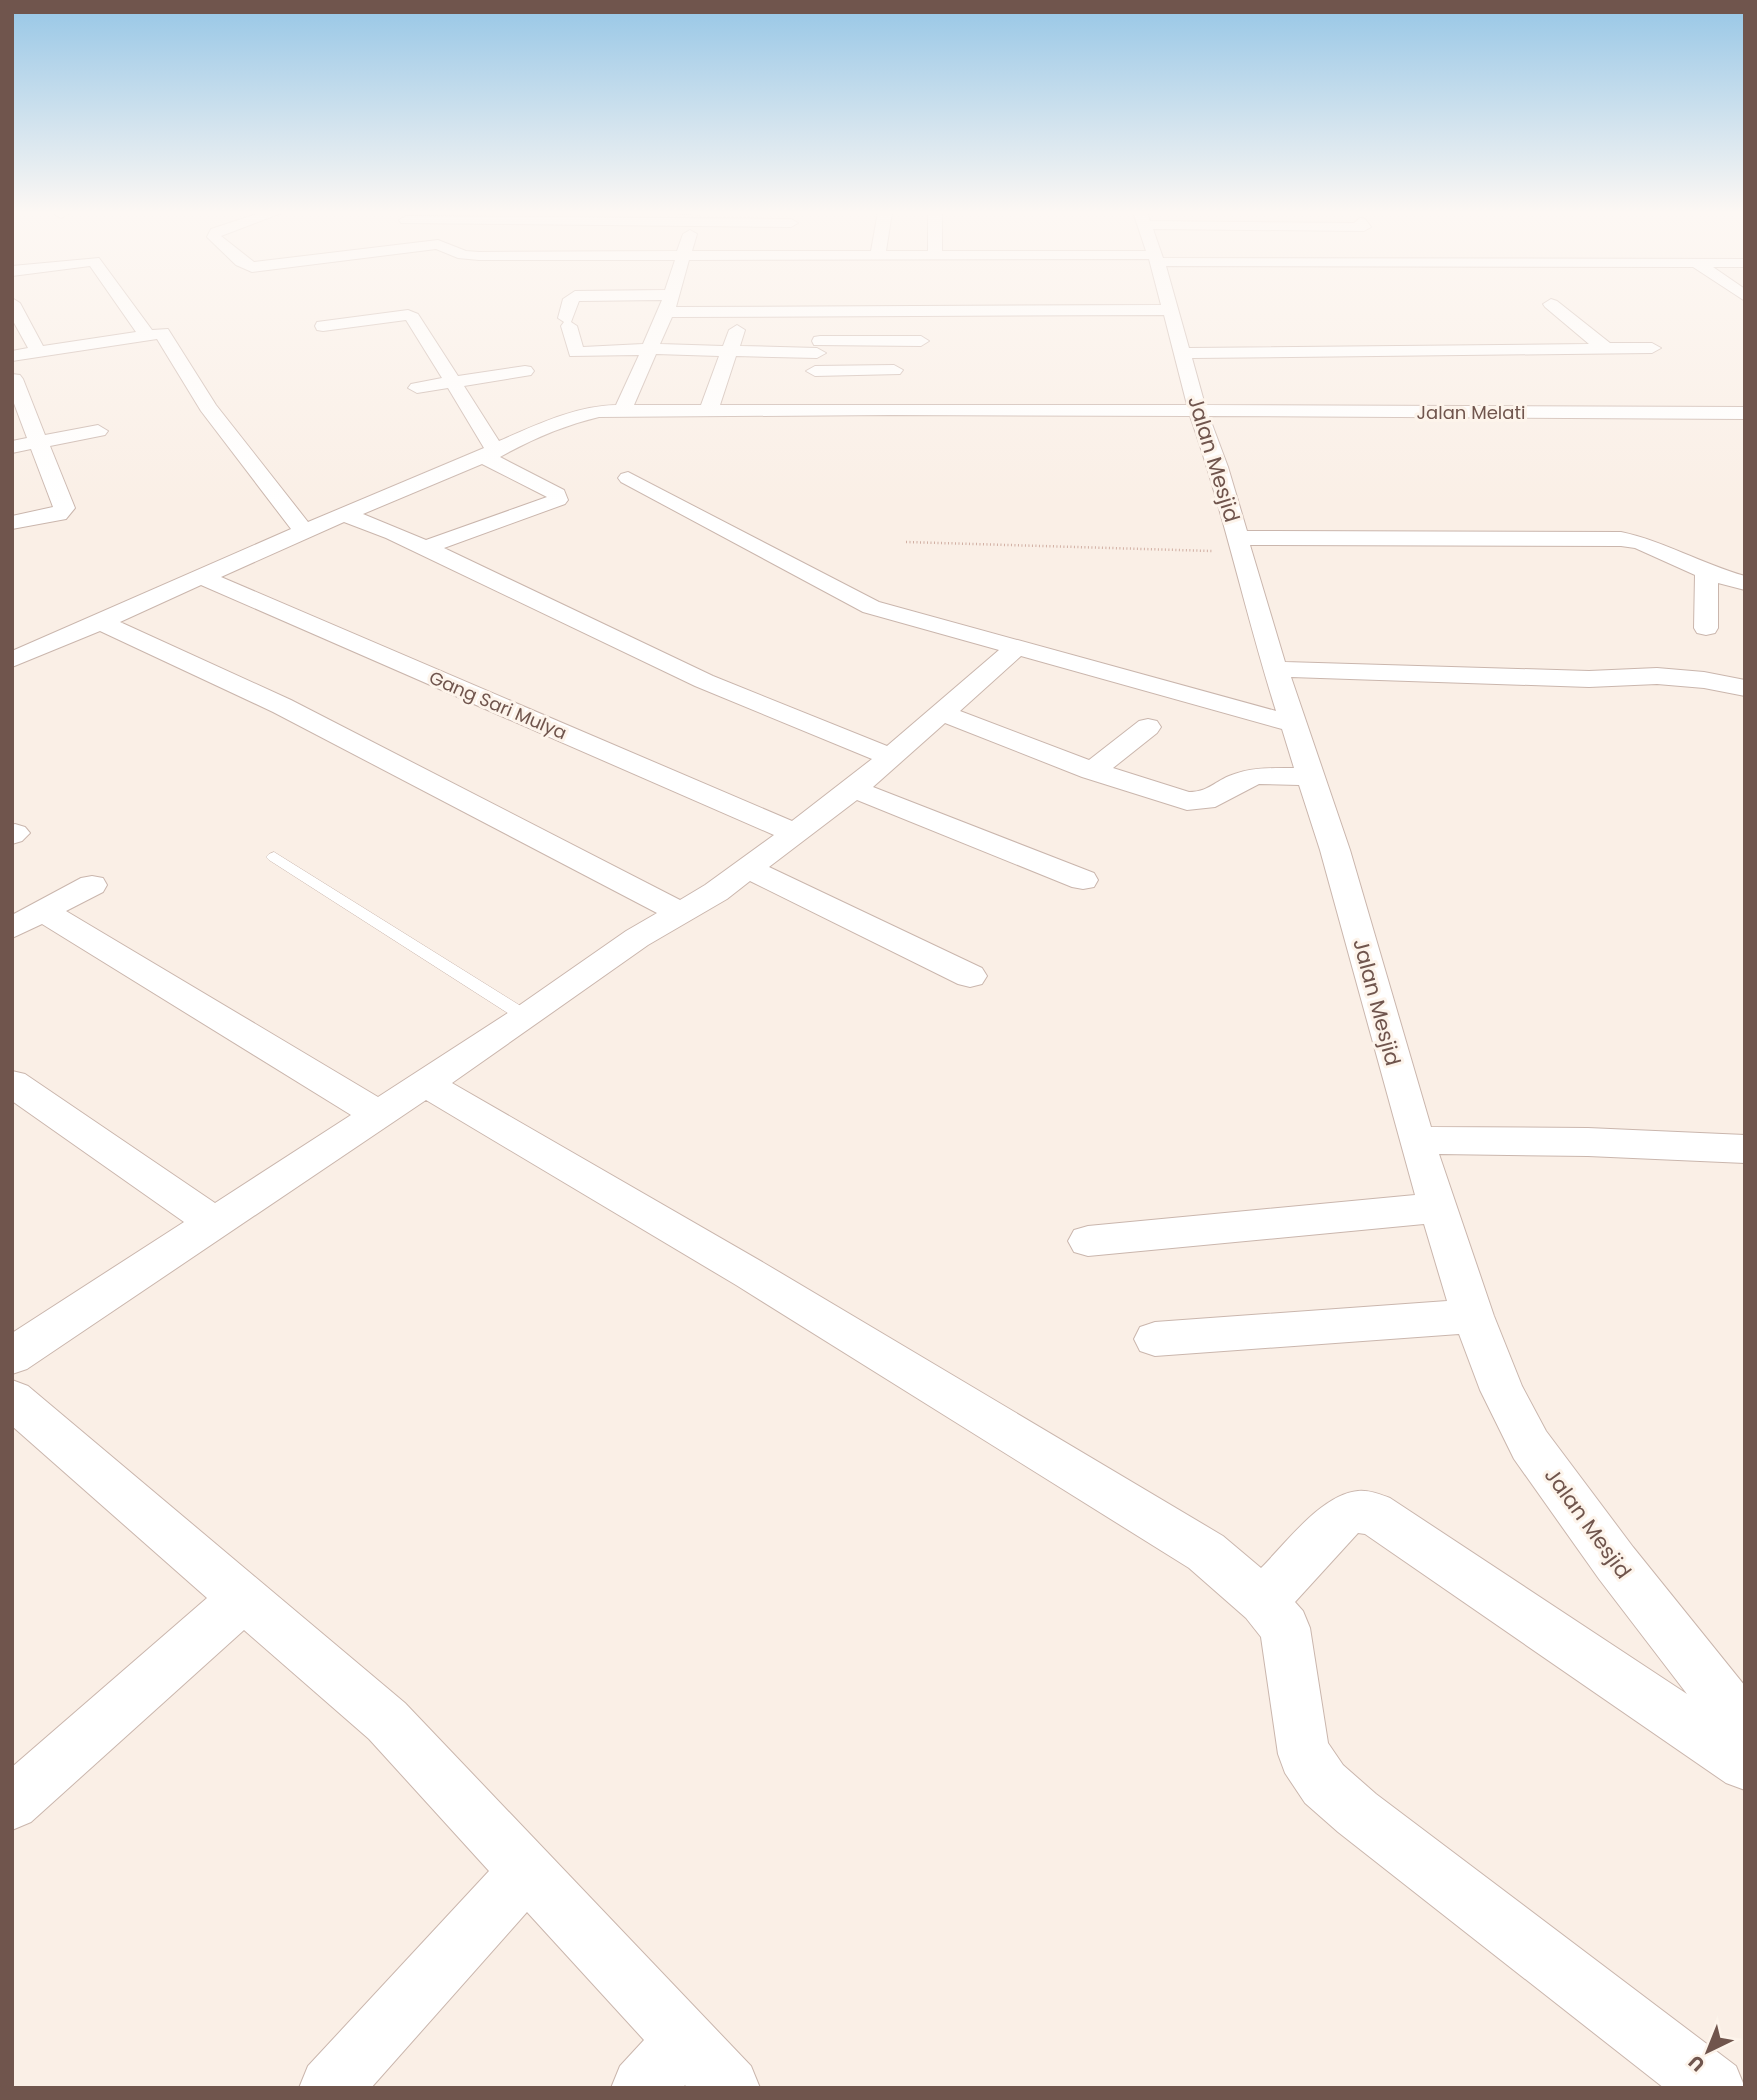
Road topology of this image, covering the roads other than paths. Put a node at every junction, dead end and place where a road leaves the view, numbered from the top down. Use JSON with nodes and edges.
{"nodes":[{"id":1,"x":16,"y":310,"type":"edge"},
{"id":2,"x":129,"y":310,"type":"edge"},
{"id":3,"x":570,"y":310,"type":"edge"},
{"id":4,"x":666,"y":310,"type":"edge"},
{"id":5,"x":724,"y":310,"type":"edge"},
{"id":6,"x":1173,"y":310,"type":"edge"},
{"id":7,"x":1558,"y":310,"type":"edge"},
{"id":8,"x":743,"y":312,"type":"junction"},
{"id":9,"x":827,"y":312,"type":"junction"},
{"id":10,"x":323,"y":326,"type":"dead end"},
{"id":11,"x":1181,"y":333,"type":"junction"},
{"id":12,"x":147,"y":335,"type":"junction"},
{"id":13,"x":1243,"y":335,"type":"dead end"},
{"id":14,"x":1346,"y":335,"type":"dead end"},
{"id":15,"x":921,"y":341,"type":"dead end"},
{"id":16,"x":1605,"y":348,"type":"junction"},
{"id":17,"x":1652,"y":348,"type":"dead end"},
{"id":18,"x":651,"y":349,"type":"junction"},
{"id":19,"x":38,"y":352,"type":"junction"},
{"id":20,"x":729,"y":352,"type":"junction"},
{"id":21,"x":12,"y":355,"type":"edge"},
{"id":22,"x":894,"y":370,"type":"dead end"},
{"id":23,"x":525,"y":371,"type":"dead end"},
{"id":24,"x":812,"y":376,"type":"junction"},
{"id":25,"x":14,"y":379,"type":"edge"},
{"id":26,"x":453,"y":382,"type":"junction"},
{"id":27,"x":417,"y":388,"type":"dead end"},
{"id":28,"x":623,"y":410,"type":"junction"},
{"id":29,"x":709,"y":410,"type":"junction"},
{"id":30,"x":1198,"y":412,"type":"junction"},
{"id":31,"x":1741,"y":422,"type":"edge"},
{"id":32,"x":98,"y":431,"type":"dead end"},
{"id":33,"x":40,"y":442,"type":"junction"},
{"id":34,"x":12,"y":447,"type":"edge"},
{"id":35,"x":490,"y":455,"type":"junction"},
{"id":36,"x":628,"y":478,"type":"dead end"},
{"id":37,"x":342,"y":514,"type":"junction"},
{"id":38,"x":12,"y":523,"type":"edge"},
{"id":39,"x":303,"y":530,"type":"junction"},
{"id":40,"x":1239,"y":545,"type":"junction"},
{"id":41,"x":424,"y":548,"type":"junction"},
{"id":42,"x":1707,"y":572,"type":"junction"},
{"id":43,"x":202,"y":577,"type":"junction"},
{"id":44,"x":1745,"y":583,"type":"edge"},
{"id":45,"x":101,"y":622,"type":"junction"},
{"id":46,"x":1706,"y":628,"type":"dead end"},
{"id":47,"x":1017,"y":647,"type":"junction"},
{"id":48,"x":12,"y":660,"type":"edge"},
{"id":49,"x":1275,"y":669,"type":"junction"},
{"id":50,"x":1745,"y":688,"type":"edge"},
{"id":51,"x":942,"y":713,"type":"junction"},
{"id":52,"x":1293,"y":724,"type":"junction"},
{"id":53,"x":1148,"y":727,"type":"dead end"},
{"id":54,"x":891,"y":757,"type":"junction"},
{"id":55,"x":1092,"y":771,"type":"junction"},
{"id":56,"x":1310,"y":777,"type":"junction"},
{"id":57,"x":854,"y":789,"type":"junction"},
{"id":58,"x":794,"y":833,"type":"junction"},
{"id":59,"x":274,"y":858,"type":"dead end"},
{"id":60,"x":748,"y":868,"type":"junction"},
{"id":61,"x":1083,"y":880,"type":"dead end"},
{"id":62,"x":92,"y":885,"type":"dead end"},
{"id":63,"x":43,"y":911,"type":"junction"},
{"id":64,"x":680,"y":912,"type":"junction"},
{"id":65,"x":12,"y":928,"type":"edge"},
{"id":66,"x":970,"y":976,"type":"dead end"},
{"id":67,"x":526,"y":1017,"type":"junction"},
{"id":68,"x":12,"y":1083,"type":"edge"},
{"id":69,"x":426,"y":1084,"type":"junction"},
{"id":70,"x":379,"y":1115,"type":"junction"},
{"id":71,"x":1416,"y":1140,"type":"junction"},
{"id":72,"x":1745,"y":1149,"type":"edge"},
{"id":73,"x":1438,"y":1208,"type":"junction"},
{"id":74,"x":215,"y":1223,"type":"junction"},
{"id":75,"x":1088,"y":1241,"type":"dead end"},
{"id":76,"x":1473,"y":1315,"type":"junction"},
{"id":77,"x":1155,"y":1339,"type":"dead end"},
{"id":78,"x":12,"y":1356,"type":"edge"},
{"id":79,"x":12,"y":1399,"type":"edge"},
{"id":80,"x":243,"y":1598,"type":"junction"},
{"id":81,"x":1263,"y":1601,"type":"junction"},
{"id":82,"x":1745,"y":1728,"type":"edge"},
{"id":83,"x":1745,"y":1763,"type":"edge"},
{"id":84,"x":12,"y":1803,"type":"edge"},
{"id":85,"x":527,"y":1870,"type":"junction"},
{"id":86,"x":685,"y":2040,"type":"junction"},
{"id":87,"x":330,"y":2088,"type":"edge"},
{"id":88,"x":642,"y":2088,"type":"edge"},
{"id":89,"x":729,"y":2088,"type":"edge"},
{"id":90,"x":1714,"y":2088,"type":"edge"}],
"edges":[{"from":1,"to":19,"type":"street"},
{"from":2,"to":12,"type":"street"},
{"from":3,"to":18,"type":"street"},
{"from":4,"to":18,"type":"street"},
{"from":5,"to":8,"type":"street"},
{"from":6,"to":11,"type":"street","name":"Jalan Mesjid"},
{"from":7,"to":16,"type":"street"},
{"from":8,"to":9,"type":"street"},
{"from":8,"to":20,"type":"street"},
{"from":9,"to":11,"type":"street"},
{"from":9,"to":24,"type":"street"},
{"from":10,"to":26,"type":"street"},
{"from":11,"to":16,"type":"street"},
{"from":11,"to":30,"type":"street","name":"Jalan Mesjid"},
{"from":12,"to":19,"type":"street"},
{"from":12,"to":39,"type":"street"},
{"from":13,"to":14,"type":"street"},
{"from":15,"to":24,"type":"street"},
{"from":16,"to":17,"type":"street"},
{"from":18,"to":20,"type":"street"},
{"from":18,"to":28,"type":"street"},
{"from":19,"to":21,"type":"street"},
{"from":20,"to":24,"type":"street"},
{"from":20,"to":29,"type":"street"},
{"from":22,"to":24,"type":"street"},
{"from":23,"to":26,"type":"street"},
{"from":24,"to":29,"type":"street"},
{"from":24,"to":30,"type":"street","name":"Jalan Melati"},
{"from":25,"to":33,"type":"street"},
{"from":26,"to":27,"type":"street"},
{"from":26,"to":35,"type":"street"},
{"from":28,"to":29,"type":"street"},
{"from":28,"to":35,"type":"street"},
{"from":30,"to":31,"type":"street","name":"Jalan Melati"},
{"from":30,"to":40,"type":"street","name":"Jalan Mesjid"},
{"from":32,"to":33,"type":"street"},
{"from":33,"to":34,"type":"street"},
{"from":33,"to":38,"type":"street"},
{"from":35,"to":37,"type":"street"},
{"from":35,"to":41,"type":"street"},
{"from":36,"to":47,"type":"street"},
{"from":37,"to":39,"type":"street"},
{"from":37,"to":41,"type":"street"},
{"from":39,"to":43,"type":"street"},
{"from":40,"to":42,"type":"street"},
{"from":40,"to":49,"type":"street","name":"Jalan Mesjid"},
{"from":41,"to":54,"type":"street"},
{"from":42,"to":44,"type":"street"},
{"from":42,"to":46,"type":"street"},
{"from":43,"to":45,"type":"street"},
{"from":43,"to":58,"type":"street","name":"Gang Sari Mulya"},
{"from":45,"to":48,"type":"street"},
{"from":45,"to":64,"type":"street"},
{"from":47,"to":51,"type":"street"},
{"from":47,"to":52,"type":"street"},
{"from":49,"to":50,"type":"street"},
{"from":49,"to":52,"type":"street","name":"Jalan Mesjid"},
{"from":51,"to":54,"type":"street"},
{"from":51,"to":55,"type":"street"},
{"from":52,"to":56,"type":"street","name":"Jalan Mesjid"},
{"from":53,"to":55,"type":"street"},
{"from":54,"to":57,"type":"street"},
{"from":55,"to":56,"type":"street"},
{"from":56,"to":71,"type":"street","name":"Jalan Mesjid"},
{"from":57,"to":58,"type":"street"},
{"from":57,"to":61,"type":"street"},
{"from":58,"to":60,"type":"street"},
{"from":59,"to":67,"type":"lane"},
{"from":60,"to":64,"type":"street"},
{"from":60,"to":66,"type":"street"},
{"from":62,"to":63,"type":"street"},
{"from":63,"to":65,"type":"street"},
{"from":63,"to":70,"type":"street"},
{"from":64,"to":67,"type":"street"},
{"from":67,"to":69,"type":"street"},
{"from":68,"to":74,"type":"street"},
{"from":69,"to":70,"type":"street"},
{"from":69,"to":81,"type":"street"},
{"from":70,"to":74,"type":"street"},
{"from":71,"to":72,"type":"street"},
{"from":71,"to":73,"type":"street","name":"Jalan Mesjid"},
{"from":73,"to":75,"type":"street"},
{"from":73,"to":76,"type":"street","name":"Jalan Mesjid"},
{"from":74,"to":78,"type":"street"},
{"from":76,"to":77,"type":"street"},
{"from":76,"to":82,"type":"street","name":"Jalan Mesjid"},
{"from":79,"to":80,"type":"street"},
{"from":80,"to":84,"type":"street"},
{"from":80,"to":85,"type":"street"},
{"from":81,"to":83,"type":"street"},
{"from":81,"to":90,"type":"street"},
{"from":85,"to":86,"type":"street"},
{"from":85,"to":87,"type":"street"},
{"from":86,"to":88,"type":"street"},
{"from":86,"to":89,"type":"street"}]}
